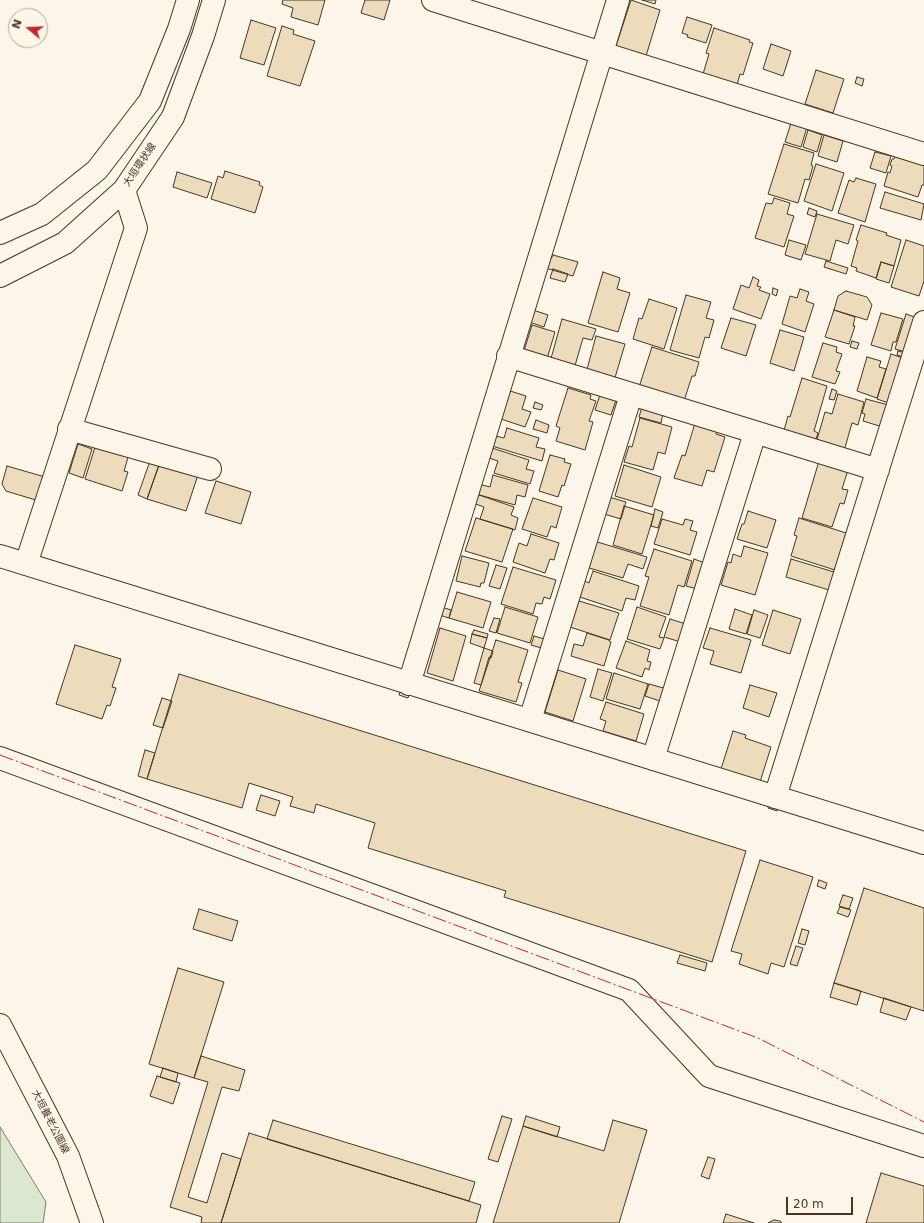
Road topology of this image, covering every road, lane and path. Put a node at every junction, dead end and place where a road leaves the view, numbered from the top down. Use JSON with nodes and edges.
{"nodes":[{"id":1,"x":188,"y":0,"type":"edge"},
{"id":2,"x":214,"y":0,"type":"edge"},
{"id":3,"x":433,"y":0,"type":"edge"},
{"id":4,"x":618,"y":0,"type":"edge"},
{"id":5,"x":602,"y":53,"type":"junction"},
{"id":6,"x":924,"y":154,"type":"edge"},
{"id":7,"x":124,"y":190,"type":"junction"},
{"id":8,"x":0,"y":233,"type":"edge"},
{"id":9,"x":0,"y":276,"type":"edge"},
{"id":10,"x":924,"y":322,"type":"edge"},
{"id":11,"x":508,"y":356,"type":"junction"},
{"id":12,"x":631,"y":395,"type":"junction"},
{"id":13,"x":70,"y":429,"type":"junction"},
{"id":14,"x":755,"y":433,"type":"junction"},
{"id":15,"x":210,"y":469,"type":"dead end"},
{"id":16,"x":878,"y":470,"type":"junction"},
{"id":17,"x":0,"y":556,"type":"edge"},
{"id":18,"x":26,"y":564,"type":"junction"},
{"id":19,"x":409,"y":684,"type":"junction"},
{"id":20,"x":530,"y":720,"type":"junction"},
{"id":21,"x":0,"y":758,"type":"edge"},
{"id":22,"x":654,"y":759,"type":"junction"},
{"id":23,"x":775,"y":797,"type":"junction"},
{"id":24,"x":924,"y":843,"type":"edge"},
{"id":25,"x":0,"y":1025,"type":"edge"},
{"id":26,"x":924,"y":1146,"type":"edge"},
{"id":27,"x":92,"y":1223,"type":"edge"}],
"edges":[{"from":1,"to":8,"type":"street"},
{"from":2,"to":7,"type":"street","name":"大垣環状線"},
{"from":3,"to":5,"type":"street"},
{"from":4,"to":5,"type":"street"},
{"from":5,"to":6,"type":"street"},
{"from":5,"to":11,"type":"street"},
{"from":7,"to":9,"type":"street","name":"大垣環状線"},
{"from":7,"to":13,"type":"street"},
{"from":10,"to":16,"type":"street"},
{"from":11,"to":12,"type":"street"},
{"from":11,"to":19,"type":"street"},
{"from":12,"to":14,"type":"street"},
{"from":12,"to":20,"type":"street"},
{"from":13,"to":15,"type":"street"},
{"from":13,"to":18,"type":"street"},
{"from":14,"to":16,"type":"street"},
{"from":14,"to":22,"type":"street"},
{"from":16,"to":23,"type":"street"},
{"from":17,"to":18,"type":"street"},
{"from":18,"to":19,"type":"street"},
{"from":19,"to":20,"type":"street"},
{"from":20,"to":22,"type":"street"},
{"from":21,"to":26,"type":"street"},
{"from":22,"to":23,"type":"street"},
{"from":23,"to":24,"type":"street"},
{"from":25,"to":27,"type":"street","name":"大垣養老公園線"}]}
